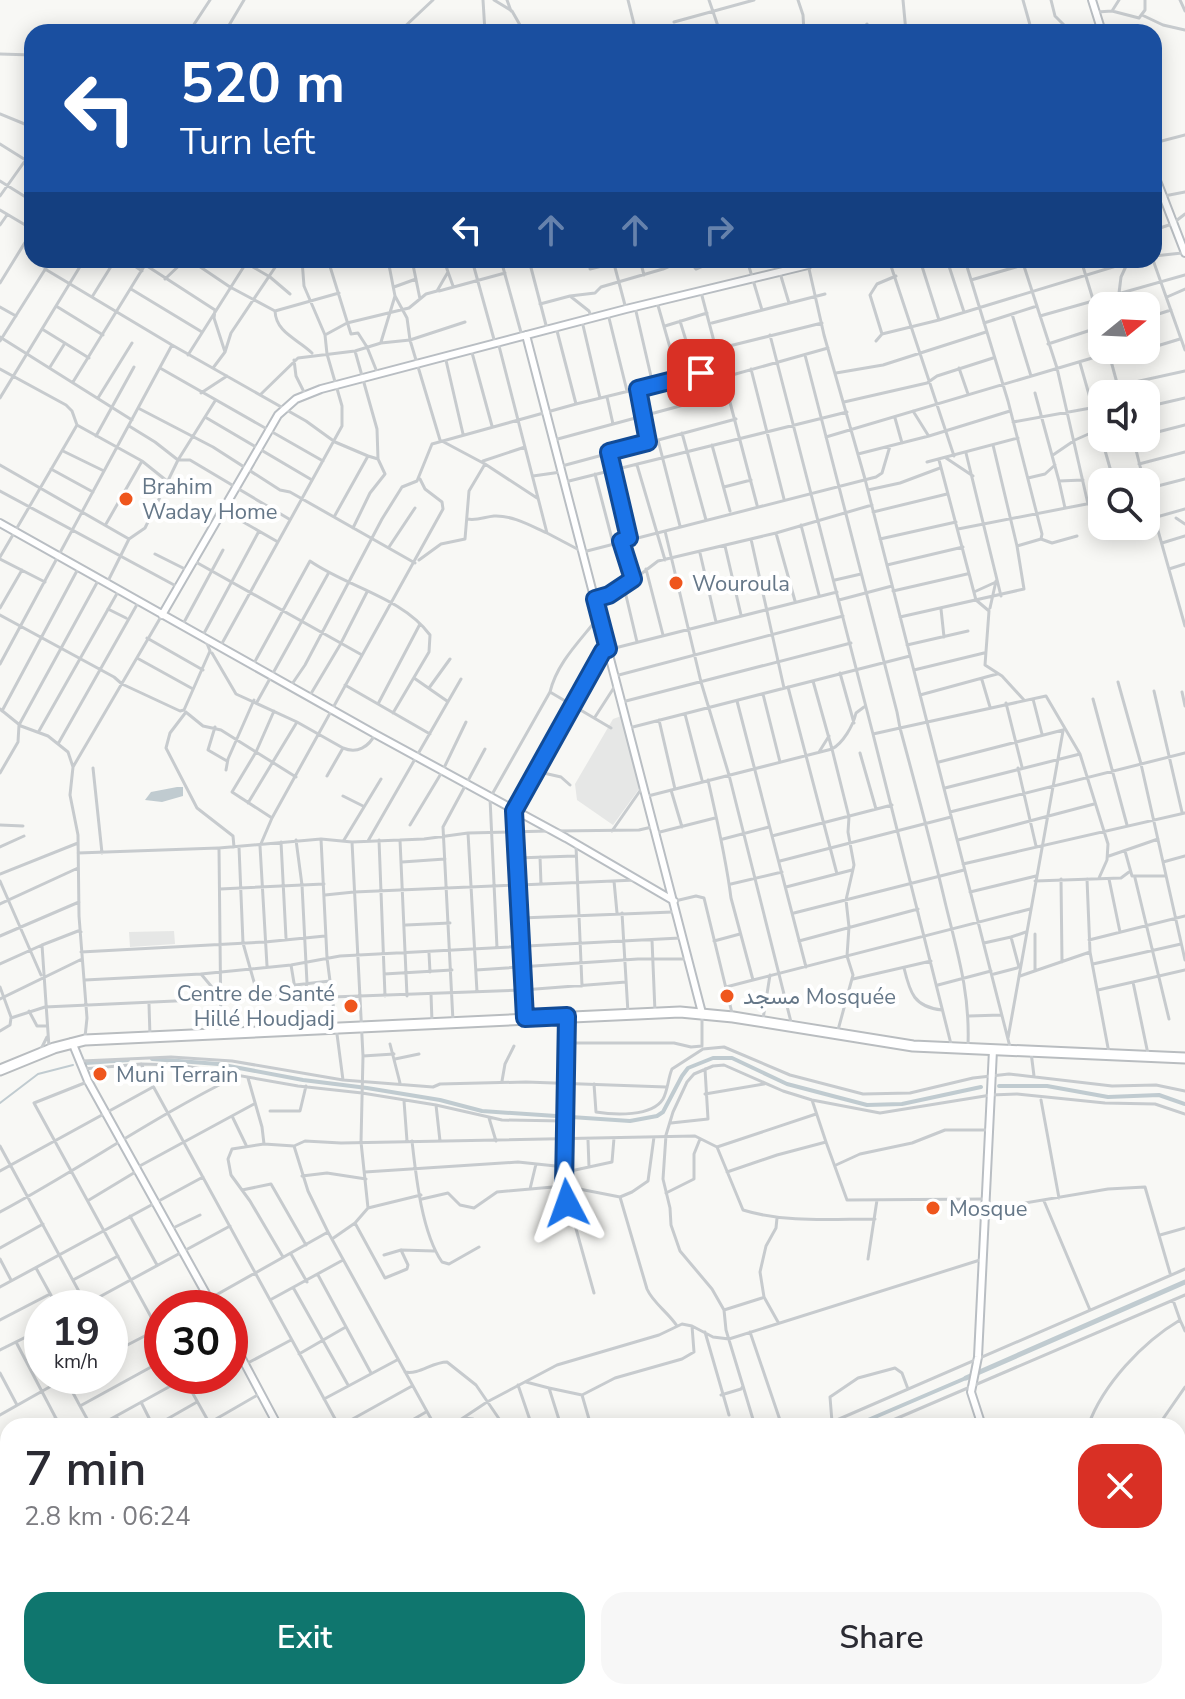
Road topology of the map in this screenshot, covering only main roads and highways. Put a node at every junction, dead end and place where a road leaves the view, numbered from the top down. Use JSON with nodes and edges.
{"nodes":[{"id":1,"x":1185,"y":1058,"type":"edge"},
{"id":2,"x":1,"y":1069,"type":"edge"}],
"edges":[{"from":1,"to":2,"type":"highway"}]}
